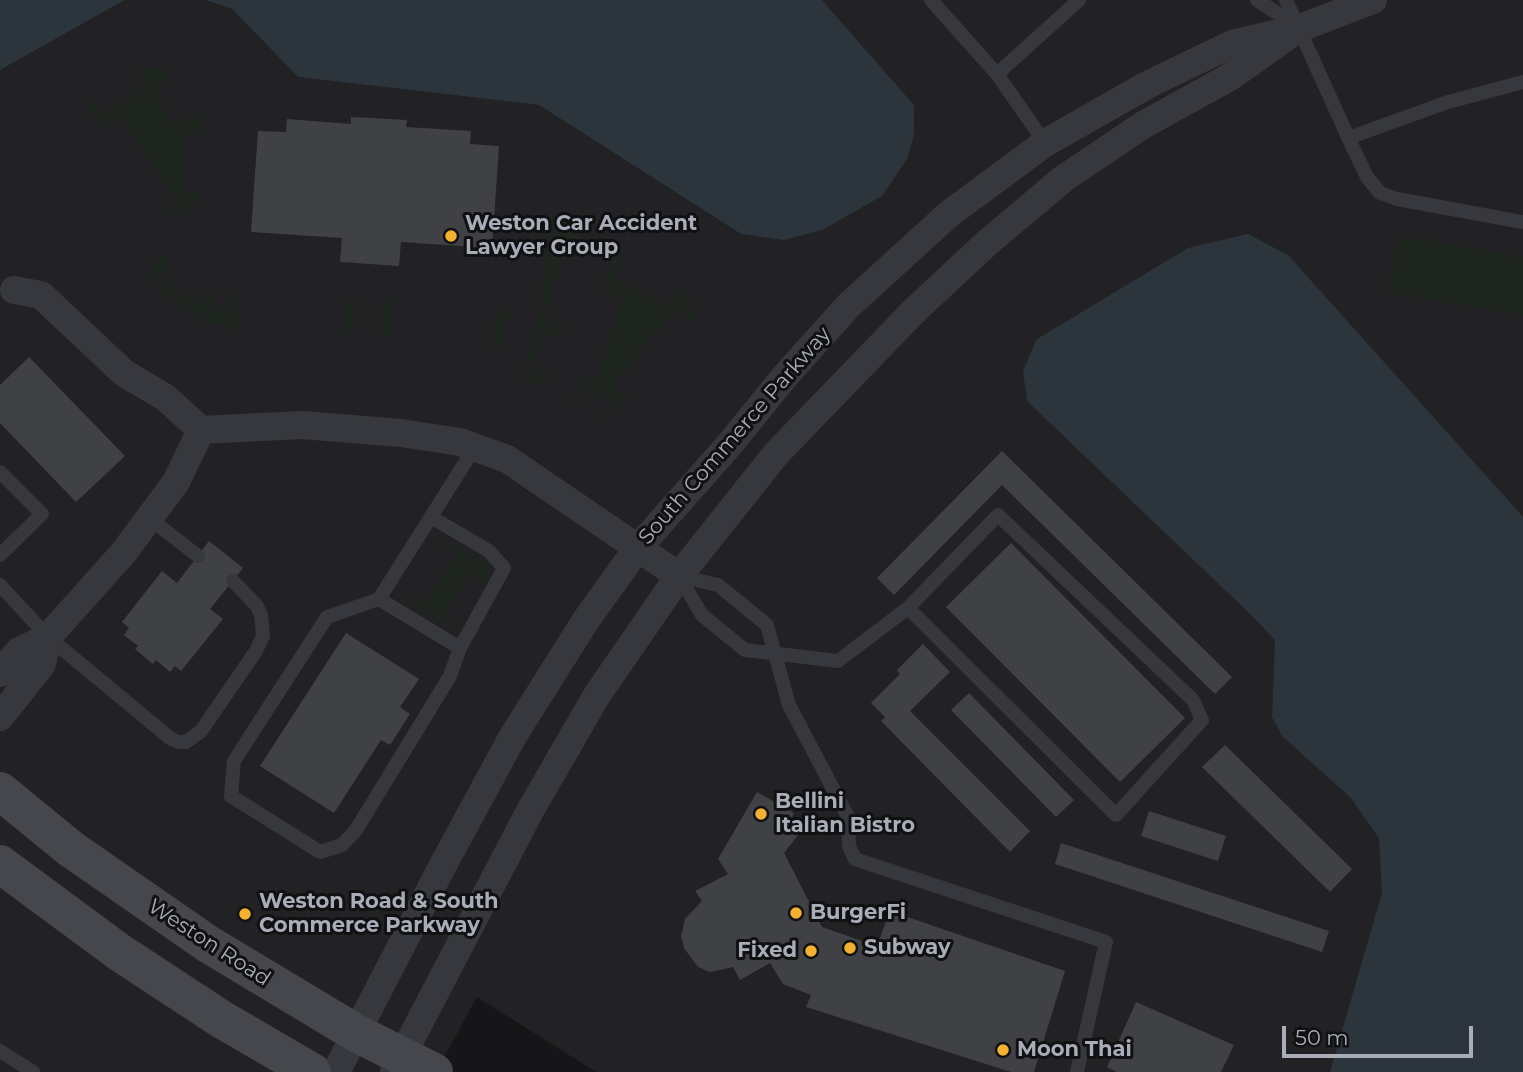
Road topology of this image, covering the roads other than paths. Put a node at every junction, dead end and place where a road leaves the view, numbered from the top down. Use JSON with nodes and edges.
{"nodes":[{"id":1,"x":931,"y":0,"type":"edge"},
{"id":2,"x":1079,"y":0,"type":"edge"},
{"id":3,"x":1257,"y":0,"type":"edge"},
{"id":4,"x":1286,"y":0,"type":"edge"},
{"id":5,"x":1373,"y":0,"type":"edge"},
{"id":6,"x":1300,"y":28,"type":"junction"},
{"id":7,"x":997,"y":74,"type":"junction"},
{"id":8,"x":1523,"y":82,"type":"edge"},
{"id":9,"x":1348,"y":138,"type":"junction"},
{"id":10,"x":1045,"y":143,"type":"junction"},
{"id":11,"x":1523,"y":222,"type":"edge"},
{"id":12,"x":7,"y":294,"type":"edge"},
{"id":13,"x":201,"y":430,"type":"junction"},
{"id":14,"x":475,"y":447,"type":"junction"},
{"id":15,"x":0,"y":472,"type":"edge"},
{"id":16,"x":431,"y":517,"type":"junction"},
{"id":17,"x":149,"y":518,"type":"junction"},
{"id":18,"x":638,"y":549,"type":"junction"},
{"id":19,"x":0,"y":555,"type":"edge"},
{"id":20,"x":198,"y":556,"type":"dead end"},
{"id":21,"x":679,"y":576,"type":"junction"},
{"id":22,"x":233,"y":581,"type":"dead end"},
{"id":23,"x":0,"y":585,"type":"edge"},
{"id":24,"x":379,"y":599,"type":"junction"},
{"id":25,"x":908,"y":608,"type":"junction"},
{"id":26,"x":48,"y":637,"type":"junction"},
{"id":27,"x":460,"y":648,"type":"junction"},
{"id":28,"x":776,"y":653,"type":"junction"},
{"id":29,"x":0,"y":673,"type":"edge"},
{"id":30,"x":0,"y":717,"type":"edge"},
{"id":31,"x":0,"y":791,"type":"edge"},
{"id":32,"x":0,"y":864,"type":"edge"},
{"id":33,"x":356,"y":1033,"type":"junction"},
{"id":34,"x":0,"y":1051,"type":"edge"},
{"id":35,"x":410,"y":1067,"type":"edge"},
{"id":36,"x":33,"y":1072,"type":"edge"},
{"id":37,"x":312,"y":1072,"type":"edge"},
{"id":38,"x":336,"y":1072,"type":"edge"},
{"id":39,"x":1077,"y":1072,"type":"edge"}],
"edges":[{"from":1,"to":7,"type":"lane"},
{"from":2,"to":7,"type":"lane"},
{"from":3,"to":6,"type":"lane"},
{"from":4,"to":6,"type":"lane"},
{"from":5,"to":6,"type":"street","name":"South Commerce Parkway"},
{"from":6,"to":9,"type":"lane"},
{"from":6,"to":10,"type":"street","name":"South Commerce Parkway"},
{"from":6,"to":21,"type":"street","name":"South Commerce Parkway"},
{"from":7,"to":10,"type":"lane"},
{"from":8,"to":9,"type":"lane"},
{"from":9,"to":11,"type":"lane"},
{"from":10,"to":18,"type":"street","name":"South Commerce Parkway"},
{"from":12,"to":13,"type":"street"},
{"from":13,"to":14,"type":"street"},
{"from":13,"to":17,"type":"street"},
{"from":14,"to":16,"type":"lane"},
{"from":14,"to":18,"type":"street"},
{"from":15,"to":19,"type":"lane"},
{"from":16,"to":24,"type":"lane"},
{"from":16,"to":27,"type":"lane"},
{"from":17,"to":20,"type":"lane"},
{"from":17,"to":26,"type":"street"},
{"from":18,"to":21,"type":"street"},
{"from":18,"to":33,"type":"street","name":"South Commerce Parkway"},
{"from":21,"to":28,"type":"lane"},
{"from":21,"to":28,"type":"lane"},
{"from":21,"to":35,"type":"street","name":"South Commerce Parkway"},
{"from":22,"to":26,"type":"lane"},
{"from":23,"to":26,"type":"lane"},
{"from":24,"to":27,"type":"lane"},
{"from":24,"to":27,"type":"lane"},
{"from":25,"to":25,"type":"lane"},
{"from":25,"to":28,"type":"lane"},
{"from":26,"to":29,"type":"street"},
{"from":26,"to":30,"type":"street"},
{"from":28,"to":39,"type":"lane"},
{"from":31,"to":33,"type":"main road","name":"Weston Road"},
{"from":32,"to":37,"type":"main road"},
{"from":33,"to":35,"type":"main road","name":"Weston Road"},
{"from":33,"to":38,"type":"street","name":"South Commerce Parkway"},
{"from":34,"to":36,"type":"lane"}]}
